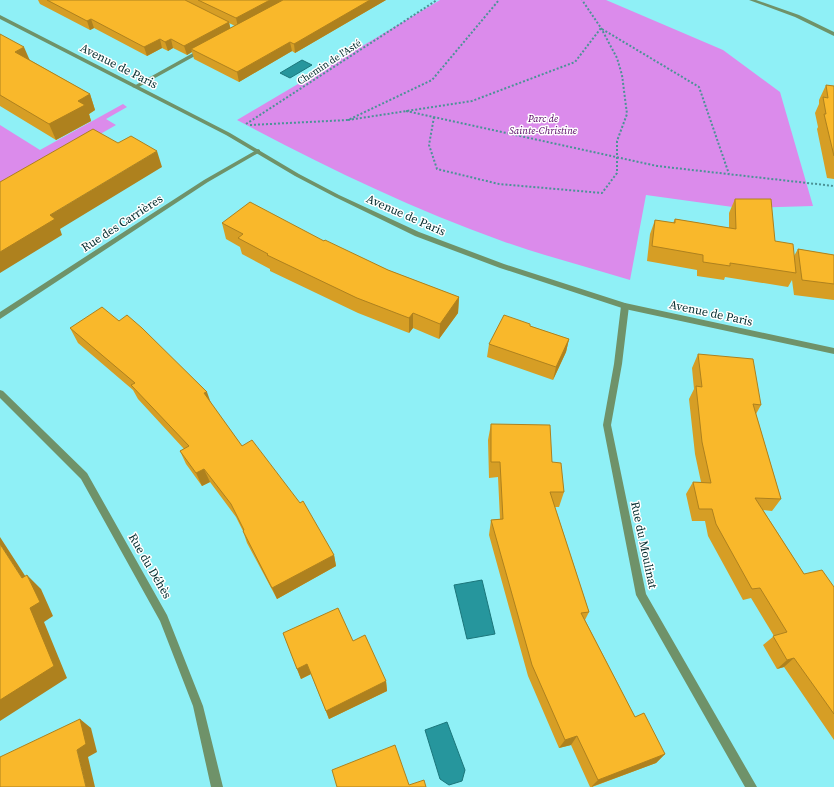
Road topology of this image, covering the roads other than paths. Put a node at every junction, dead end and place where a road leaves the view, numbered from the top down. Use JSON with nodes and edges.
{"nodes":[{"id":1,"x":751,"y":0,"type":"edge"},
{"id":2,"x":0,"y":17,"type":"edge"},
{"id":3,"x":834,"y":34,"type":"edge"},
{"id":4,"x":211,"y":46,"type":"edge"},
{"id":5,"x":135,"y":87,"type":"junction"},
{"id":6,"x":258,"y":151,"type":"junction"},
{"id":7,"x":625,"y":306,"type":"junction"},
{"id":8,"x":0,"y":316,"type":"edge"},
{"id":9,"x":834,"y":351,"type":"edge"},
{"id":10,"x":0,"y":393,"type":"edge"},
{"id":11,"x":217,"y":787,"type":"edge"},
{"id":12,"x":751,"y":787,"type":"edge"}],
"edges":[{"from":1,"to":3,"type":"street"},
{"from":2,"to":5,"type":"street","name":"Avenue de Paris"},
{"from":4,"to":5,"type":"street"},
{"from":5,"to":6,"type":"street","name":"Avenue de Paris"},
{"from":6,"to":7,"type":"street","name":"Avenue de Paris"},
{"from":6,"to":8,"type":"street","name":"Rue des Carrières"},
{"from":7,"to":9,"type":"street","name":"Avenue de Paris"},
{"from":7,"to":12,"type":"street","name":"Rue du Moulinat"},
{"from":10,"to":11,"type":"street","name":"Rue du Déhès"}]}
